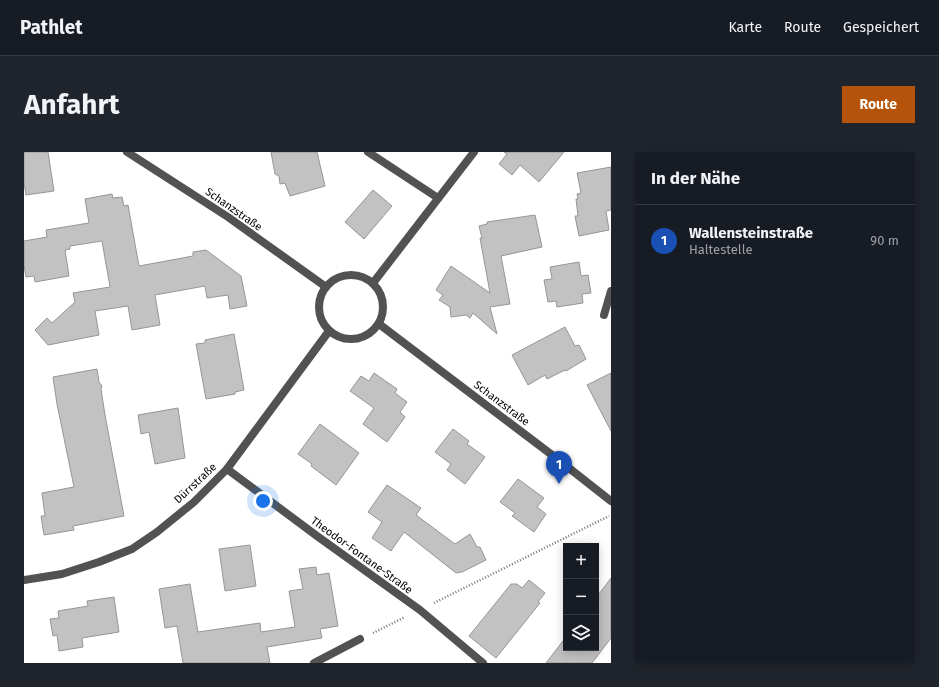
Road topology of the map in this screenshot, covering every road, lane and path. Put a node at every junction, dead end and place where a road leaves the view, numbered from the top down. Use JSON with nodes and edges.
{"nodes":[{"id":1,"x":127,"y":152,"type":"edge"},
{"id":2,"x":368,"y":152,"type":"edge"},
{"id":3,"x":474,"y":152,"type":"edge"},
{"id":4,"x":438,"y":198,"type":"junction"},
{"id":5,"x":373,"y":283,"type":"junction"},
{"id":6,"x":326,"y":287,"type":"junction"},
{"id":7,"x":611,"y":291,"type":"edge"},
{"id":8,"x":604,"y":315,"type":"dead end"},
{"id":9,"x":379,"y":324,"type":"junction"},
{"id":10,"x":329,"y":331,"type":"junction"},
{"id":11,"x":227,"y":469,"type":"junction"},
{"id":12,"x":611,"y":501,"type":"edge"},
{"id":13,"x":611,"y":515,"type":"edge"},
{"id":14,"x":24,"y":580,"type":"edge"},
{"id":15,"x":420,"y":610,"type":"junction"},
{"id":16,"x":360,"y":639,"type":"joint"},
{"id":17,"x":314,"y":663,"type":"edge"},
{"id":18,"x":482,"y":663,"type":"edge"}],
"edges":[{"from":1,"to":6,"type":"street","name":"Schanzstraße"},
{"from":2,"to":4,"type":"street"},
{"from":3,"to":4,"type":"street"},
{"from":4,"to":5,"type":"street"},
{"from":5,"to":6,"type":"street"},
{"from":5,"to":9,"type":"street"},
{"from":6,"to":10,"type":"street"},
{"from":7,"to":8,"type":"street"},
{"from":9,"to":10,"type":"street"},
{"from":9,"to":12,"type":"street","name":"Schanzstraße"},
{"from":10,"to":11,"type":"street","name":"Dürrstraße"},
{"from":11,"to":14,"type":"street","name":"Dürrstraße"},
{"from":11,"to":15,"type":"street","name":"Theodor-Fontane-Straße"},
{"from":13,"to":15,"type":"path"},
{"from":15,"to":16,"type":"path"},
{"from":15,"to":18,"type":"street","name":"Theodor-Fontane-Straße"},
{"from":16,"to":17,"type":"street"}]}
